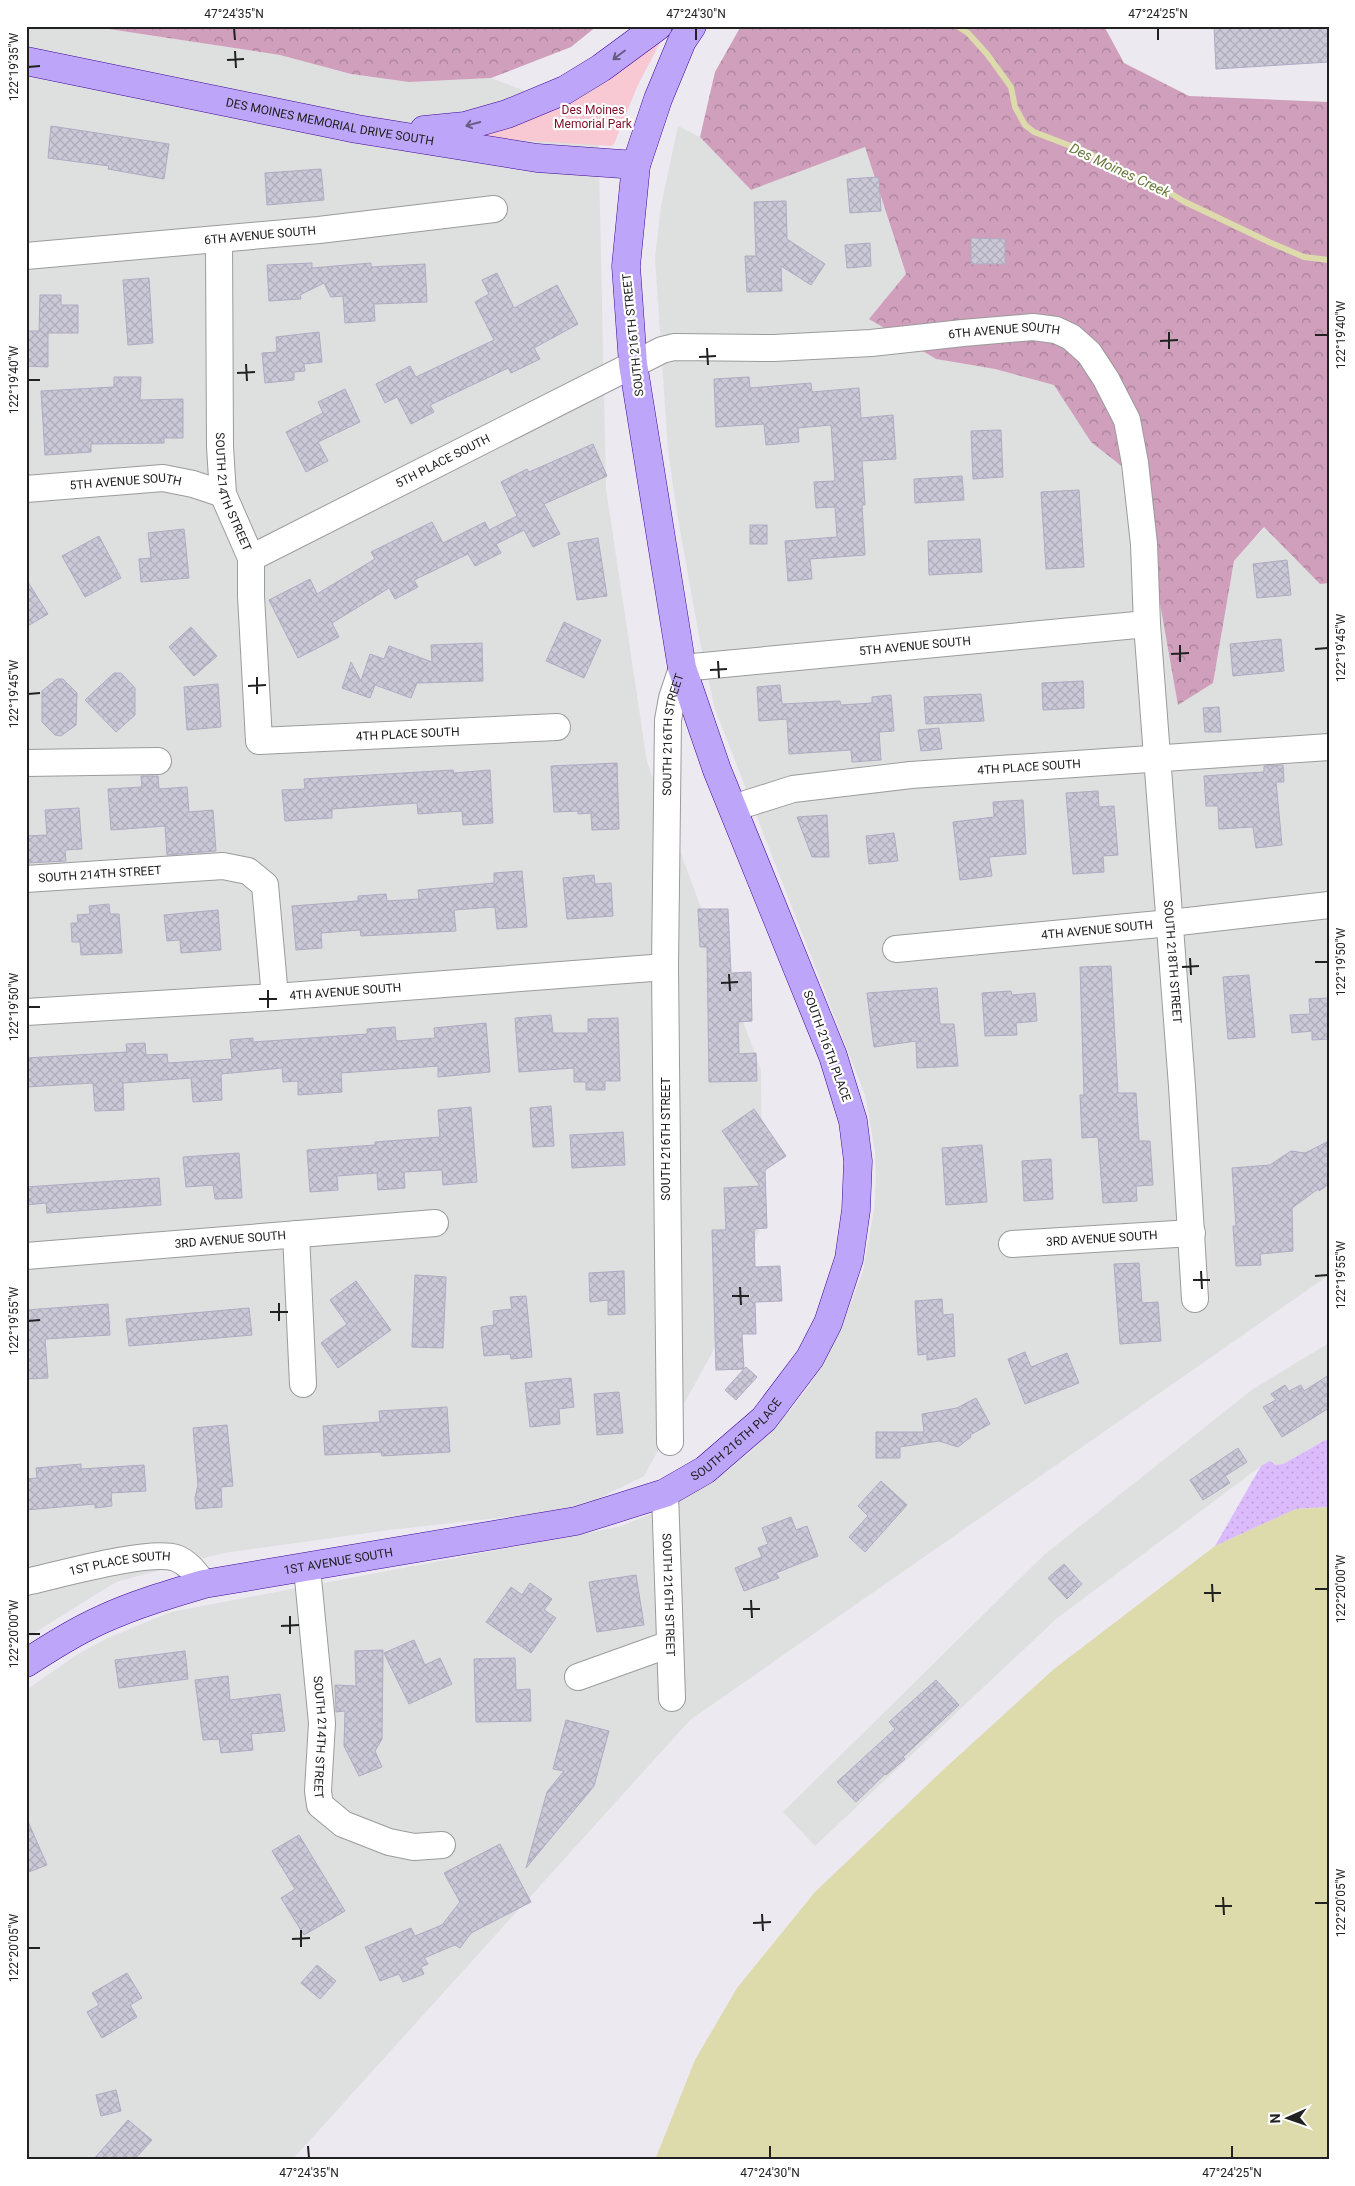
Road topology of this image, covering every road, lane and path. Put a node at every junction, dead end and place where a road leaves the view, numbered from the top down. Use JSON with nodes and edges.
{"nodes":[{"id":1,"x":658,"y":26,"type":"edge"},
{"id":2,"x":687,"y":34,"type":"edge"},
{"id":3,"x":26,"y":61,"type":"edge"},
{"id":4,"x":357,"y":129,"type":"junction"},
{"id":5,"x":636,"y":165,"type":"junction"},
{"id":6,"x":494,"y":209,"type":"dead end"},
{"id":7,"x":219,"y":240,"type":"junction"},
{"id":8,"x":26,"y":256,"type":"edge"},
{"id":9,"x":633,"y":364,"type":"junction"},
{"id":10,"x":26,"y":489,"type":"edge"},
{"id":11,"x":223,"y":494,"type":"junction"},
{"id":12,"x":251,"y":558,"type":"junction"},
{"id":13,"x":1147,"y":624,"type":"junction"},
{"id":14,"x":682,"y":668,"type":"junction"},
{"id":15,"x":557,"y":726,"type":"dead end"},
{"id":16,"x":259,"y":741,"type":"joint"},
{"id":17,"x":1329,"y":747,"type":"edge"},
{"id":18,"x":1157,"y":758,"type":"junction"},
{"id":19,"x":158,"y":761,"type":"dead end"},
{"id":20,"x":26,"y":763,"type":"edge"},
{"id":21,"x":733,"y":808,"type":"junction"},
{"id":22,"x":26,"y":879,"type":"edge"},
{"id":23,"x":1329,"y":904,"type":"edge"},
{"id":24,"x":1170,"y":922,"type":"junction"},
{"id":25,"x":896,"y":949,"type":"dead end"},
{"id":26,"x":665,"y":967,"type":"junction"},
{"id":27,"x":275,"y":997,"type":"junction"},
{"id":28,"x":26,"y":1012,"type":"edge"},
{"id":29,"x":435,"y":1223,"type":"dead end"},
{"id":30,"x":1192,"y":1233,"type":"junction"},
{"id":31,"x":296,"y":1234,"type":"junction"},
{"id":32,"x":1012,"y":1244,"type":"dead end"},
{"id":33,"x":26,"y":1256,"type":"edge"},
{"id":34,"x":1195,"y":1299,"type":"dead end"},
{"id":35,"x":302,"y":1384,"type":"dead end"},
{"id":36,"x":670,"y":1442,"type":"dead end"},
{"id":37,"x":664,"y":1493,"type":"junction"},
{"id":38,"x":307,"y":1568,"type":"junction"},
{"id":39,"x":26,"y":1582,"type":"edge"},
{"id":40,"x":204,"y":1584,"type":"junction"},
{"id":41,"x":670,"y":1644,"type":"junction"},
{"id":42,"x":26,"y":1663,"type":"edge"},
{"id":43,"x":578,"y":1677,"type":"dead end"},
{"id":44,"x":672,"y":1698,"type":"dead end"},
{"id":45,"x":442,"y":1845,"type":"dead end"}],
"edges":[{"from":1,"to":4,"type":"main road","one_way":true},
{"from":2,"to":5,"type":"main road","name":"SOUTH 216TH STREET"},
{"from":3,"to":4,"type":"main road","name":"DES MOINES MEMORIAL DRIVE SOUTH"},
{"from":4,"to":5,"type":"main road","name":"DES MOINES MEMORIAL DRIVE SOUTH"},
{"from":5,"to":9,"type":"main road","name":"SOUTH 216TH STREET"},
{"from":6,"to":7,"type":"street","name":"6TH AVENUE SOUTH"},
{"from":7,"to":8,"type":"street","name":"6TH AVENUE SOUTH"},
{"from":7,"to":11,"type":"street","name":"SOUTH 214TH STREET"},
{"from":9,"to":12,"type":"street","name":"5TH PLACE SOUTH"},
{"from":9,"to":13,"type":"street","name":"6TH AVENUE SOUTH"},
{"from":9,"to":14,"type":"main road","name":"SOUTH 216TH STREET"},
{"from":10,"to":11,"type":"street","name":"5TH AVENUE SOUTH"},
{"from":11,"to":12,"type":"street","name":"SOUTH 214TH STREET"},
{"from":12,"to":16,"type":"street","name":"SOUTH 214TH STREET"},
{"from":13,"to":14,"type":"street","name":"5TH AVENUE SOUTH"},
{"from":13,"to":18,"type":"street","name":"SOUTH 218TH STREET"},
{"from":14,"to":21,"type":"main road","name":"SOUTH 216TH PLACE"},
{"from":14,"to":26,"type":"street","name":"SOUTH 216TH STREET"},
{"from":15,"to":16,"type":"street","name":"4TH PLACE SOUTH"},
{"from":17,"to":18,"type":"street","name":"4TH PLACE SOUTH"},
{"from":18,"to":21,"type":"street","name":"4TH PLACE SOUTH"},
{"from":18,"to":24,"type":"street","name":"SOUTH 218TH STREET"},
{"from":19,"to":20,"type":"street"},
{"from":21,"to":37,"type":"main road","name":"SOUTH 216TH PLACE"},
{"from":22,"to":27,"type":"street","name":"SOUTH 214TH STREET"},
{"from":23,"to":24,"type":"street","name":"4TH AVENUE SOUTH"},
{"from":24,"to":25,"type":"street","name":"4TH AVENUE SOUTH"},
{"from":24,"to":30,"type":"street","name":"SOUTH 218TH STREET"},
{"from":26,"to":27,"type":"street","name":"4TH AVENUE SOUTH"},
{"from":26,"to":36,"type":"street","name":"SOUTH 216TH STREET"},
{"from":27,"to":28,"type":"street","name":"4TH AVENUE SOUTH"},
{"from":29,"to":31,"type":"street","name":"3RD AVENUE SOUTH"},
{"from":30,"to":32,"type":"street","name":"3RD AVENUE SOUTH"},
{"from":30,"to":34,"type":"street","name":"SOUTH 218TH STREET"},
{"from":31,"to":33,"type":"street","name":"3RD AVENUE SOUTH"},
{"from":31,"to":35,"type":"street"},
{"from":37,"to":38,"type":"main road","name":"1ST AVENUE SOUTH"},
{"from":37,"to":41,"type":"street","name":"SOUTH 216TH STREET"},
{"from":38,"to":40,"type":"main road","name":"1ST AVENUE SOUTH"},
{"from":38,"to":45,"type":"street","name":"SOUTH 214TH STREET"},
{"from":39,"to":40,"type":"street","name":"1ST PLACE SOUTH"},
{"from":40,"to":42,"type":"main road","name":"1ST AVENUE SOUTH"},
{"from":41,"to":43,"type":"street"},
{"from":41,"to":44,"type":"street","name":"SOUTH 216TH STREET"}]}
